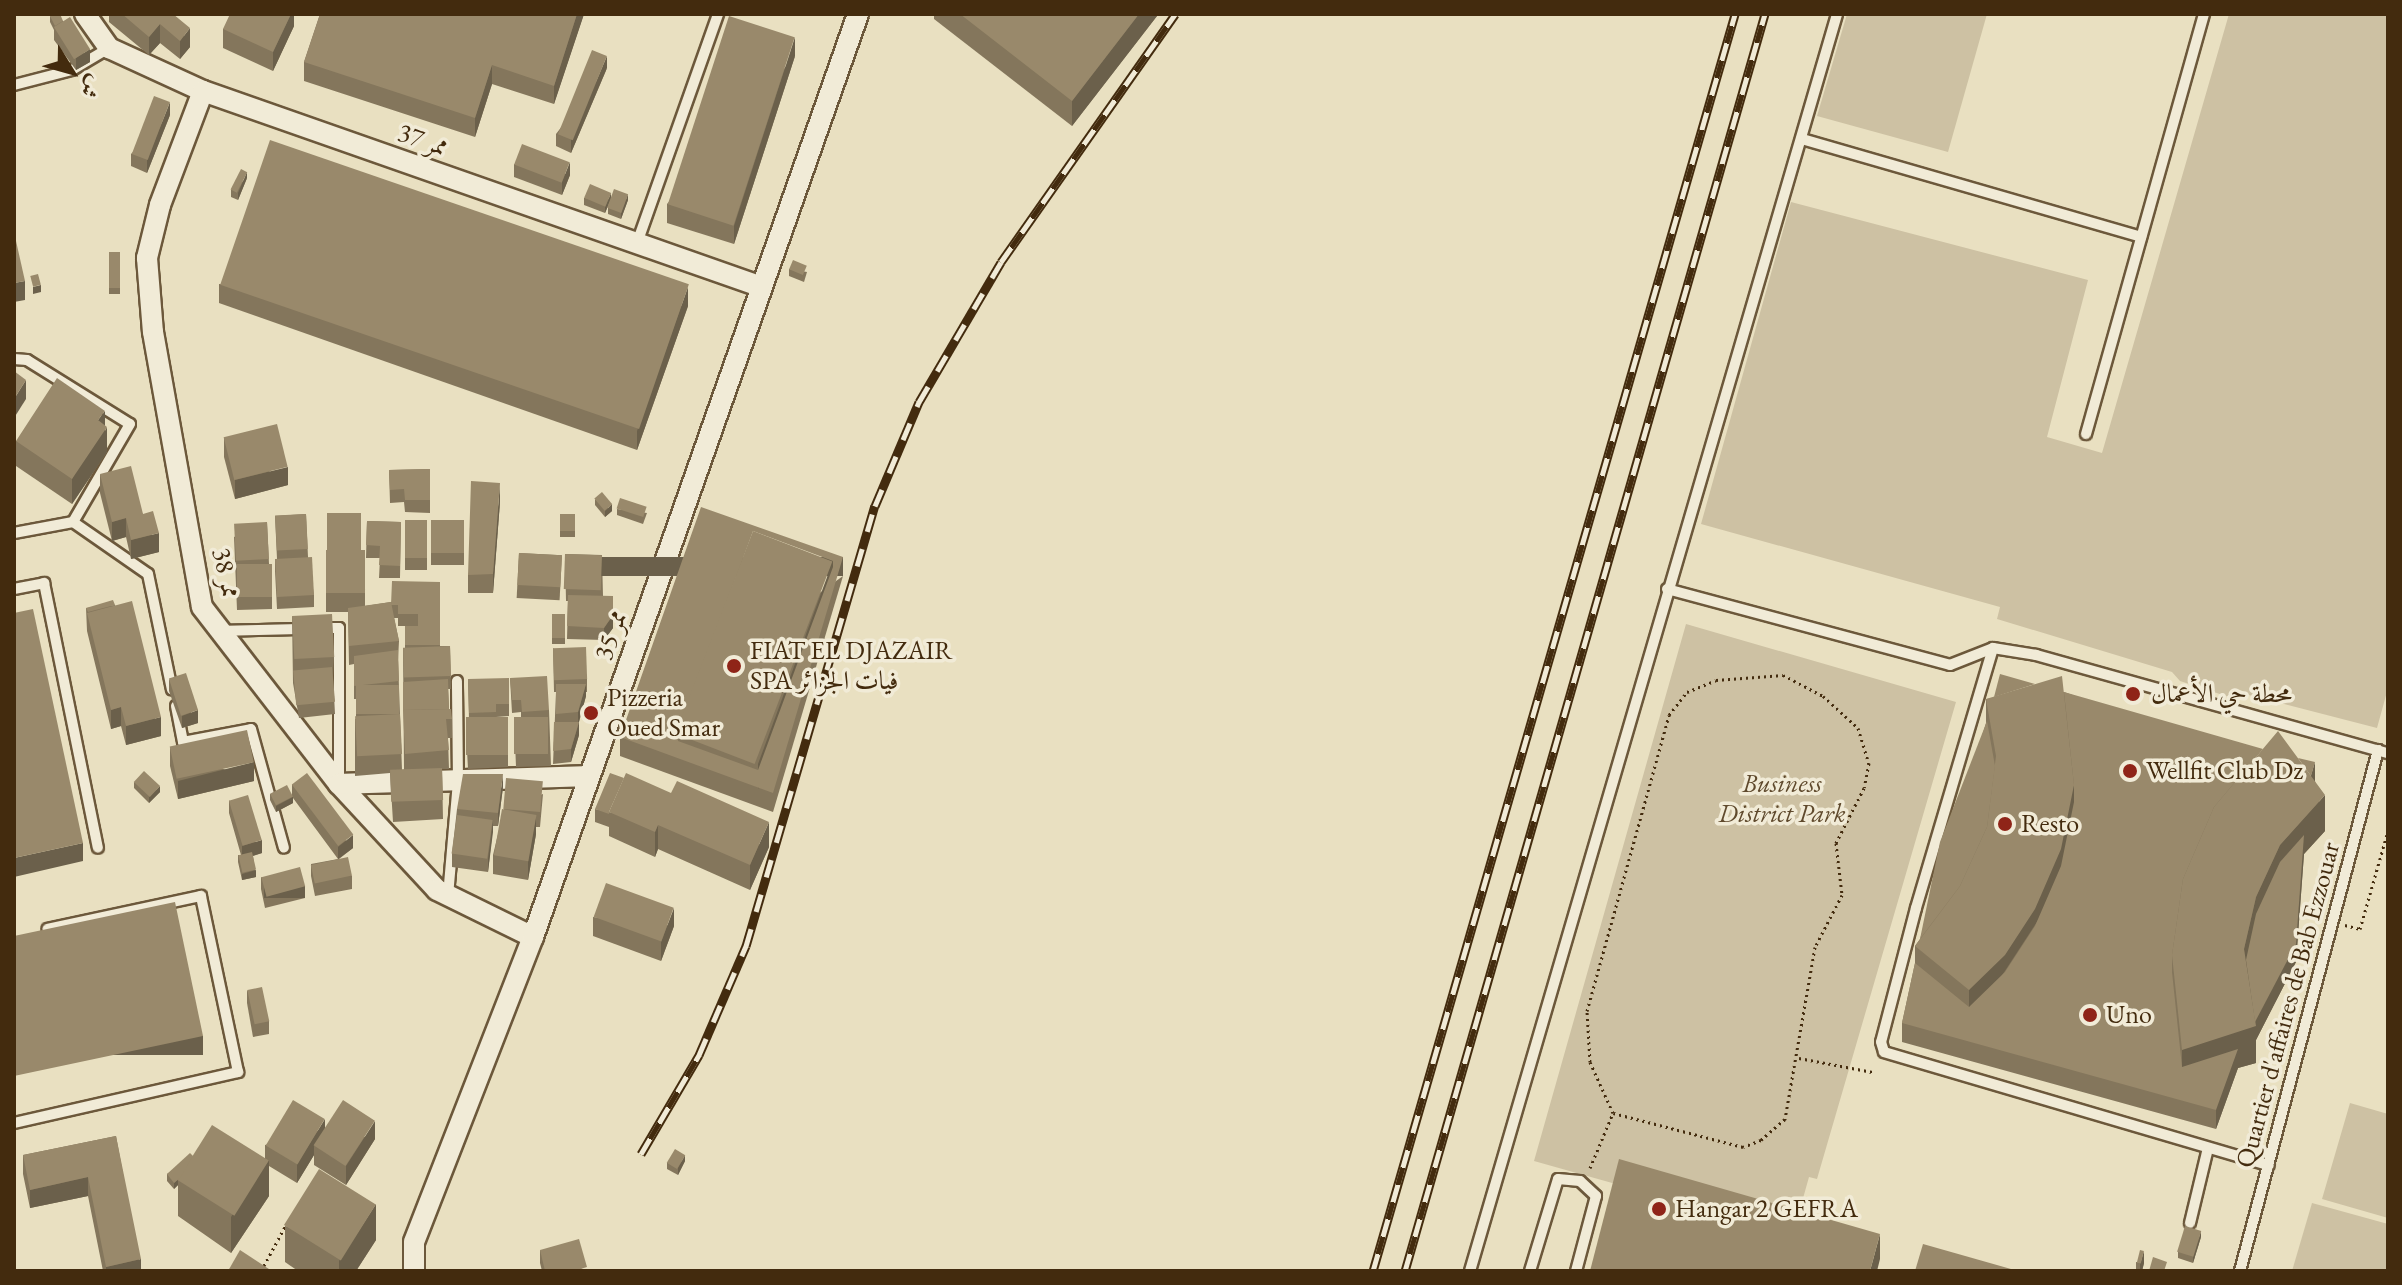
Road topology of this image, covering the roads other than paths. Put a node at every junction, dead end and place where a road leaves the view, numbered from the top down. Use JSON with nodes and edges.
{"nodes":[{"id":1,"x":85,"y":14,"type":"edge"},
{"id":2,"x":718,"y":14,"type":"edge"},
{"id":3,"x":1837,"y":14,"type":"edge"},
{"id":4,"x":2204,"y":14,"type":"edge"},
{"id":5,"x":853,"y":15,"type":"edge"},
{"id":6,"x":109,"y":48,"type":"junction"},
{"id":7,"x":14,"y":85,"type":"edge"},
{"id":8,"x":203,"y":91,"type":"junction"},
{"id":9,"x":1802,"y":139,"type":"junction"},
{"id":10,"x":2141,"y":237,"type":"junction"},
{"id":11,"x":637,"y":243,"type":"junction"},
{"id":12,"x":762,"y":287,"type":"junction"},
{"id":13,"x":14,"y":359,"type":"edge"},
{"id":14,"x":61,"y":381,"type":"junction"},
{"id":15,"x":53,"y":394,"type":"edge"},
{"id":16,"x":2086,"y":434,"type":"dead end"},
{"id":17,"x":70,"y":499,"type":"edge"},
{"id":18,"x":82,"y":507,"type":"junction"},
{"id":19,"x":73,"y":522,"type":"junction"},
{"id":20,"x":14,"y":533,"type":"edge"},
{"id":21,"x":14,"y":589,"type":"edge"},
{"id":22,"x":1667,"y":589,"type":"junction"},
{"id":23,"x":222,"y":631,"type":"junction"},
{"id":24,"x":1993,"y":648,"type":"junction"},
{"id":25,"x":457,"y":681,"type":"dead end"},
{"id":26,"x":2383,"y":751,"type":"edge"},
{"id":27,"x":589,"y":776,"type":"junction"},
{"id":28,"x":458,"y":782,"type":"junction"},
{"id":29,"x":339,"y":784,"type":"junction"},
{"id":30,"x":98,"y":848,"type":"dead end"},
{"id":31,"x":284,"y":848,"type":"dead end"},
{"id":32,"x":448,"y":896,"type":"junction"},
{"id":33,"x":30,"y":933,"type":"edge"},
{"id":34,"x":533,"y":937,"type":"junction"},
{"id":35,"x":14,"y":1123,"type":"edge"},
{"id":36,"x":2208,"y":1148,"type":"junction"},
{"id":37,"x":2269,"y":1165,"type":"junction"},
{"id":38,"x":2190,"y":1223,"type":"dead end"},
{"id":39,"x":414,"y":1271,"type":"edge"},
{"id":40,"x":1470,"y":1271,"type":"edge"},
{"id":41,"x":1530,"y":1271,"type":"edge"},
{"id":42,"x":1576,"y":1271,"type":"edge"},
{"id":43,"x":2240,"y":1271,"type":"edge"}],
"edges":[{"from":1,"to":6,"type":"street"},
{"from":2,"to":11,"type":"lane"},
{"from":3,"to":9,"type":"lane"},
{"from":4,"to":10,"type":"lane"},
{"from":5,"to":12,"type":"street","name":"ممر 35"},
{"from":6,"to":7,"type":"lane"},
{"from":6,"to":8,"type":"street","name":"ممر 37"},
{"from":8,"to":11,"type":"street","name":"ممر 37"},
{"from":8,"to":23,"type":"street","name":"ممر 38"},
{"from":9,"to":10,"type":"lane"},
{"from":9,"to":22,"type":"lane"},
{"from":10,"to":16,"type":"lane"},
{"from":11,"to":12,"type":"street","name":"ممر 37"},
{"from":12,"to":27,"type":"street","name":"ممر 35"},
{"from":13,"to":14,"type":"lane"},
{"from":14,"to":15,"type":"lane"},
{"from":14,"to":18,"type":"lane"},
{"from":17,"to":18,"type":"lane"},
{"from":18,"to":19,"type":"lane"},
{"from":19,"to":20,"type":"lane"},
{"from":19,"to":31,"type":"lane"},
{"from":21,"to":30,"type":"lane"},
{"from":22,"to":24,"type":"lane"},
{"from":22,"to":40,"type":"lane"},
{"from":23,"to":29,"type":"street","name":"ممر 38"},
{"from":23,"to":29,"type":"lane"},
{"from":24,"to":26,"type":"lane"},
{"from":24,"to":36,"type":"lane"},
{"from":25,"to":28,"type":"lane"},
{"from":26,"to":37,"type":"lane","name":"Quartier d'affaires de Bab Ezzouar"},
{"from":27,"to":28,"type":"street"},
{"from":27,"to":34,"type":"street","name":"ممر 35"},
{"from":28,"to":29,"type":"street"},
{"from":28,"to":32,"type":"lane"},
{"from":29,"to":32,"type":"street","name":"ممر 38"},
{"from":32,"to":34,"type":"street","name":"ممر 38"},
{"from":33,"to":35,"type":"lane"},
{"from":34,"to":39,"type":"street","name":"ممر 35"},
{"from":36,"to":37,"type":"lane"},
{"from":36,"to":38,"type":"lane"},
{"from":37,"to":43,"type":"lane","name":"Quartier d'affaires de Bab Ezzouar"},
{"from":41,"to":42,"type":"lane"}]}
